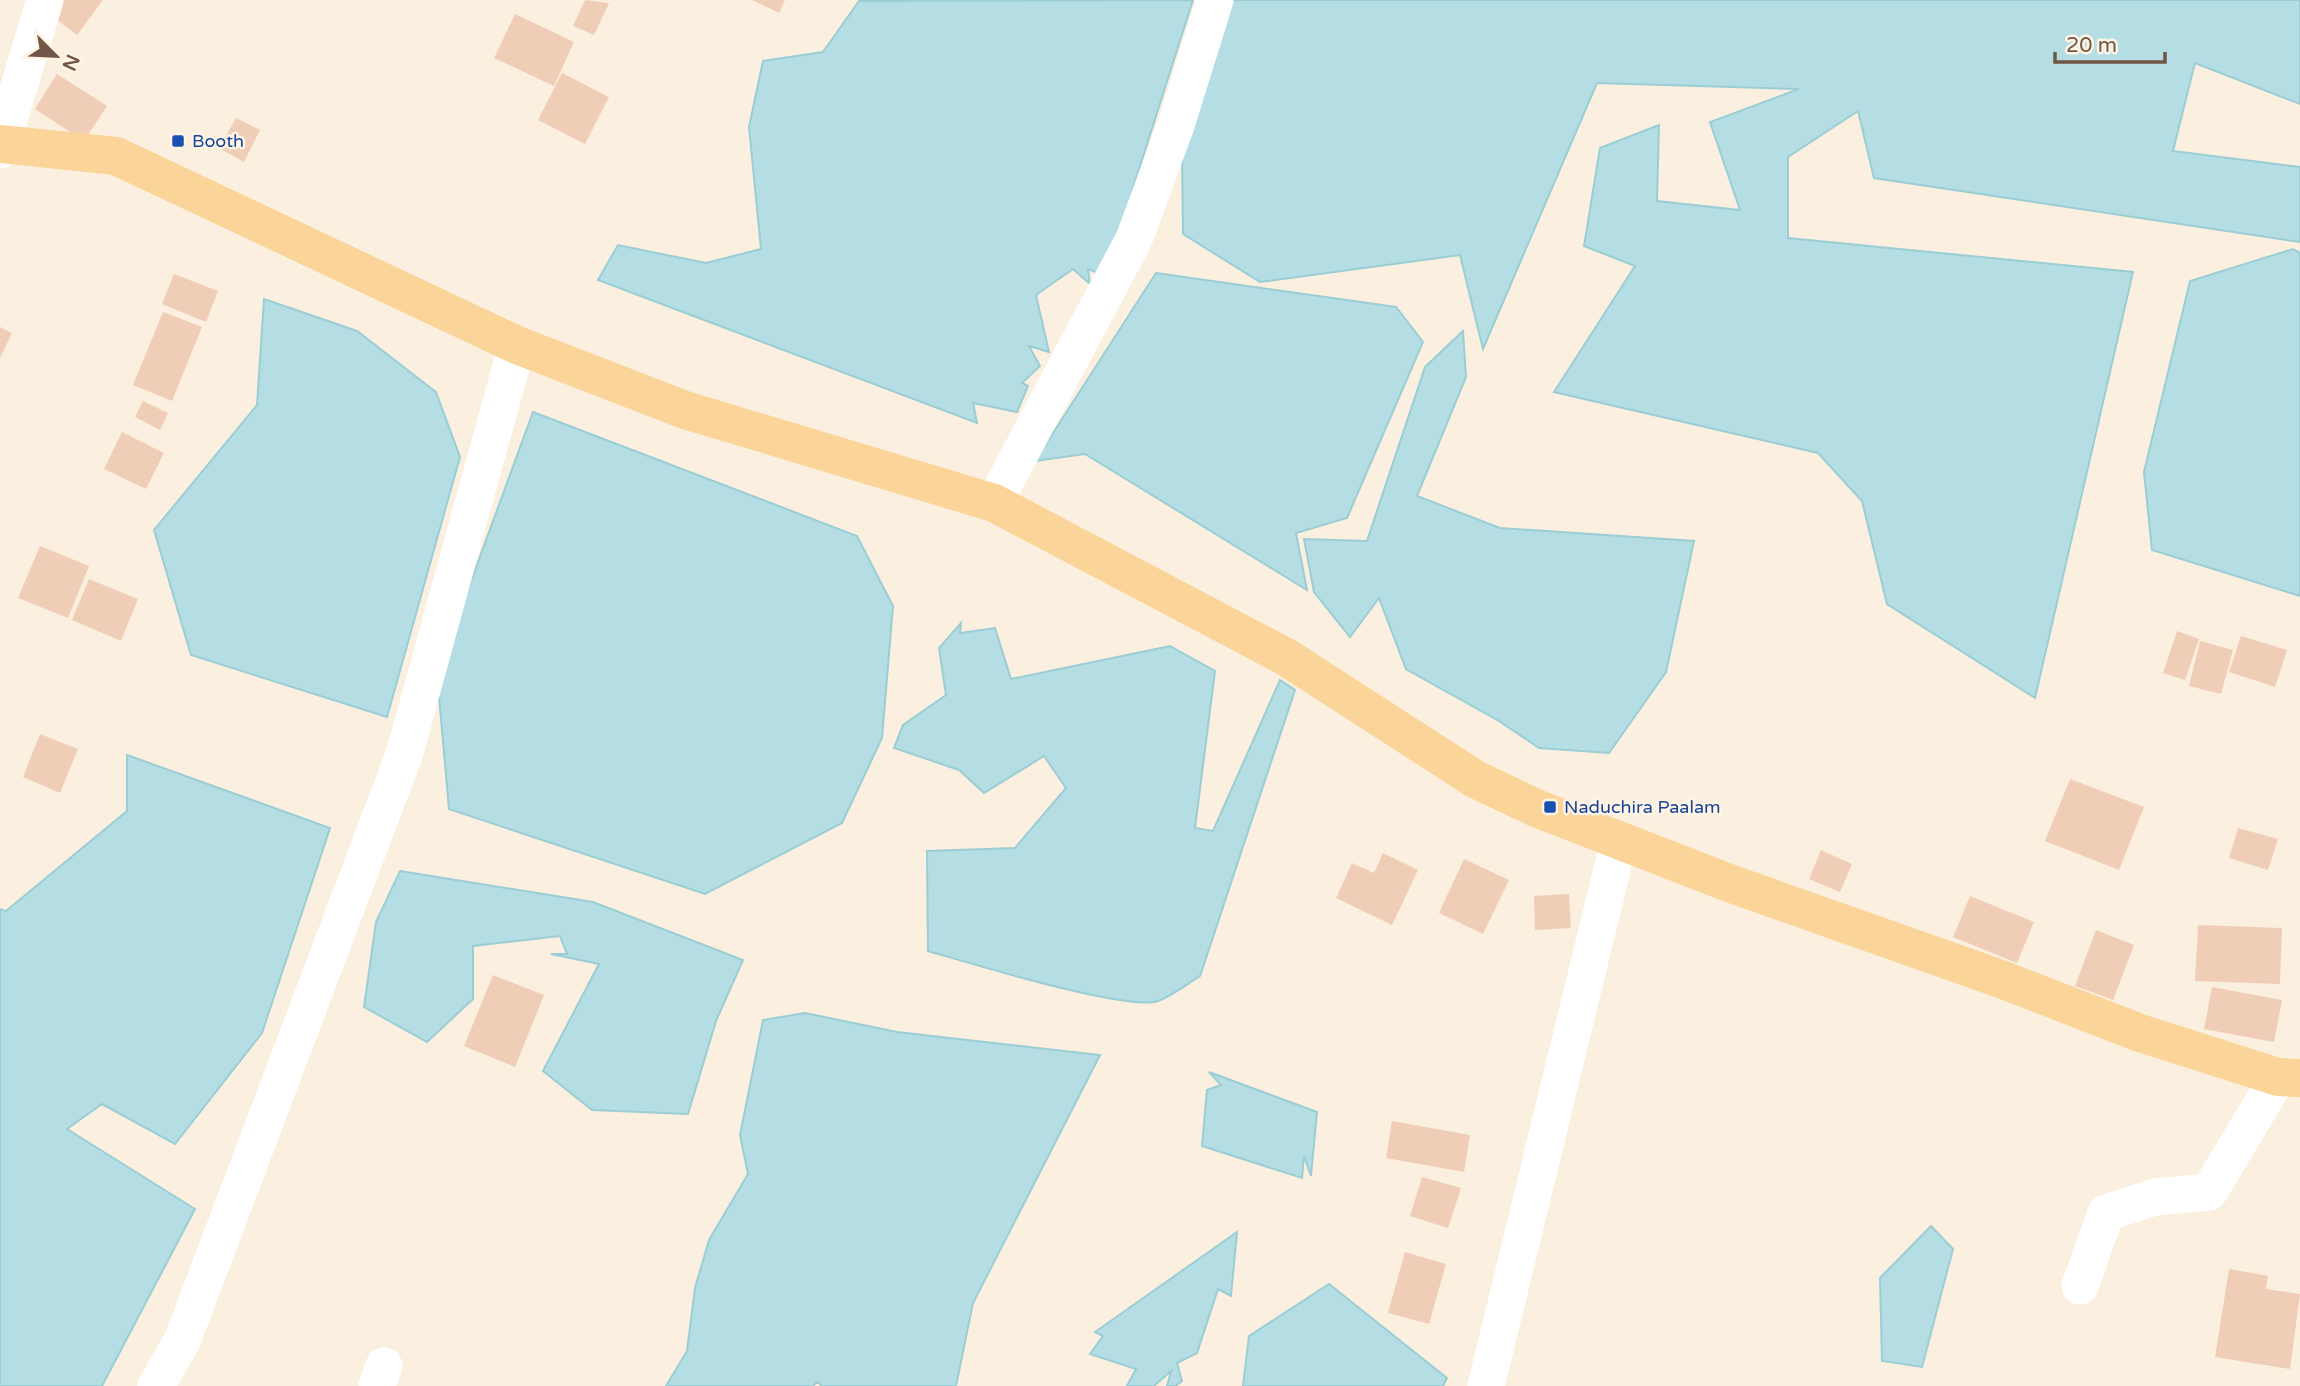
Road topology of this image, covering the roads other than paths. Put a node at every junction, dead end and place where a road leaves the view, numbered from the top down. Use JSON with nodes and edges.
{"nodes":[{"id":1,"x":45,"y":0,"type":"edge"},
{"id":2,"x":1215,"y":0,"type":"edge"},
{"id":3,"x":1,"y":146,"type":"edge"},
{"id":4,"x":517,"y":345,"type":"junction"},
{"id":5,"x":995,"y":503,"type":"junction"},
{"id":6,"x":1619,"y":841,"type":"junction"},
{"id":7,"x":2289,"y":1077,"type":"edge"},
{"id":8,"x":2081,"y":1286,"type":"dead end"},
{"id":9,"x":156,"y":1386,"type":"edge"},
{"id":10,"x":1486,"y":1386,"type":"edge"}],
"edges":[{"from":1,"to":3,"type":"street"},
{"from":2,"to":5,"type":"street"},
{"from":3,"to":4,"type":"main road"},
{"from":4,"to":5,"type":"main road"},
{"from":4,"to":9,"type":"street"},
{"from":5,"to":6,"type":"main road"},
{"from":6,"to":7,"type":"main road"},
{"from":6,"to":10,"type":"street"},
{"from":7,"to":8,"type":"street"}]}
